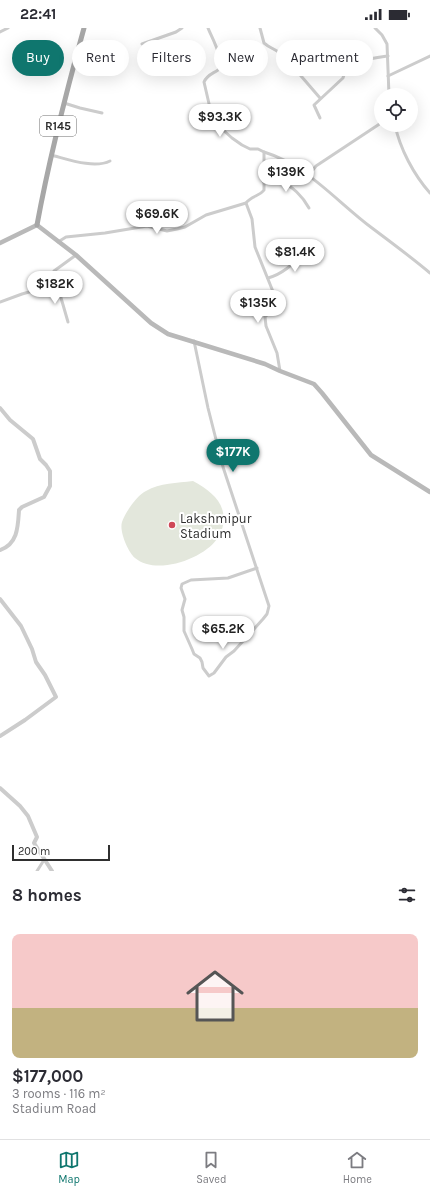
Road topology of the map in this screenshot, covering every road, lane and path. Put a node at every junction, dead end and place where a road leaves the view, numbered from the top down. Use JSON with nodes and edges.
{"nodes":[{"id":1,"x":8,"y":28,"type":"edge"},
{"id":2,"x":84,"y":28,"type":"edge"},
{"id":3,"x":182,"y":28,"type":"edge"},
{"id":4,"x":208,"y":28,"type":"edge"},
{"id":5,"x":260,"y":28,"type":"edge"},
{"id":6,"x":375,"y":28,"type":"edge"},
{"id":7,"x":0,"y":32,"type":"edge"},
{"id":8,"x":152,"y":40,"type":"edge"},
{"id":9,"x":388,"y":56,"type":"junction"},
{"id":10,"x":430,"y":56,"type":"edge"},
{"id":11,"x":388,"y":76,"type":"junction"},
{"id":12,"x":389,"y":88,"type":"edge"},
{"id":13,"x":320,"y":98,"type":"junction"},
{"id":14,"x":64,"y":103,"type":"junction"},
{"id":15,"x":102,"y":113,"type":"dead end"},
{"id":16,"x":320,"y":118,"type":"dead end"},
{"id":17,"x":374,"y":128,"type":"edge"},
{"id":18,"x":397,"y":132,"type":"edge"},
{"id":19,"x":264,"y":152,"type":"junction"},
{"id":20,"x":51,"y":155,"type":"junction"},
{"id":21,"x":110,"y":161,"type":"dead end"},
{"id":22,"x":308,"y":176,"type":"junction"},
{"id":23,"x":264,"y":181,"type":"junction"},
{"id":24,"x":430,"y":193,"type":"edge"},
{"id":25,"x":246,"y":202,"type":"junction"},
{"id":26,"x":308,"y":208,"type":"dead end"},
{"id":27,"x":37,"y":225,"type":"junction"},
{"id":28,"x":0,"y":242,"type":"edge"},
{"id":29,"x":58,"y":242,"type":"junction"},
{"id":30,"x":309,"y":248,"type":"dead end"},
{"id":31,"x":76,"y":255,"type":"junction"},
{"id":32,"x":430,"y":274,"type":"edge"},
{"id":33,"x":268,"y":278,"type":"junction"},
{"id":34,"x":57,"y":284,"type":"junction"},
{"id":35,"x":0,"y":302,"type":"edge"},
{"id":36,"x":68,"y":322,"type":"dead end"},
{"id":37,"x":194,"y":341,"type":"junction"},
{"id":38,"x":280,"y":371,"type":"junction"},
{"id":39,"x":0,"y":408,"type":"edge"},
{"id":40,"x":430,"y":492,"type":"edge"},
{"id":41,"x":0,"y":550,"type":"edge"},
{"id":42,"x":256,"y":568,"type":"junction"},
{"id":43,"x":0,"y":599,"type":"edge"},
{"id":44,"x":0,"y":736,"type":"edge"},
{"id":45,"x":0,"y":788,"type":"edge"},
{"id":46,"x":44,"y":860,"type":"junction"},
{"id":47,"x":38,"y":871,"type":"edge"},
{"id":48,"x":52,"y":871,"type":"edge"}],
"edges":[{"from":1,"to":7,"type":"street"},
{"from":2,"to":14,"type":"main road","number":"R145"},
{"from":3,"to":8,"type":"street"},
{"from":4,"to":19,"type":"street"},
{"from":5,"to":13,"type":"street"},
{"from":6,"to":9,"type":"street"},
{"from":9,"to":11,"type":"street"},
{"from":9,"to":13,"type":"street"},
{"from":10,"to":11,"type":"street"},
{"from":11,"to":12,"type":"street"},
{"from":13,"to":16,"type":"street"},
{"from":14,"to":15,"type":"street"},
{"from":14,"to":20,"type":"main road","number":"R145"},
{"from":17,"to":22,"type":"street"},
{"from":18,"to":24,"type":"street"},
{"from":19,"to":22,"type":"street"},
{"from":19,"to":23,"type":"street"},
{"from":20,"to":21,"type":"street"},
{"from":20,"to":27,"type":"main road","number":"R145"},
{"from":22,"to":32,"type":"street"},
{"from":23,"to":25,"type":"street"},
{"from":23,"to":26,"type":"street"},
{"from":25,"to":29,"type":"street"},
{"from":25,"to":33,"type":"street"},
{"from":27,"to":28,"type":"main road"},
{"from":27,"to":29,"type":"main road"},
{"from":29,"to":31,"type":"main road"},
{"from":30,"to":33,"type":"street"},
{"from":31,"to":34,"type":"street"},
{"from":31,"to":37,"type":"main road"},
{"from":33,"to":38,"type":"street"},
{"from":34,"to":35,"type":"street"},
{"from":34,"to":36,"type":"street"},
{"from":37,"to":38,"type":"main road"},
{"from":37,"to":42,"type":"street"},
{"from":38,"to":40,"type":"main road"},
{"from":39,"to":41,"type":"street"},
{"from":42,"to":42,"type":"street"},
{"from":43,"to":44,"type":"street"},
{"from":45,"to":46,"type":"street"},
{"from":46,"to":47,"type":"street"},
{"from":46,"to":48,"type":"street"}]}
